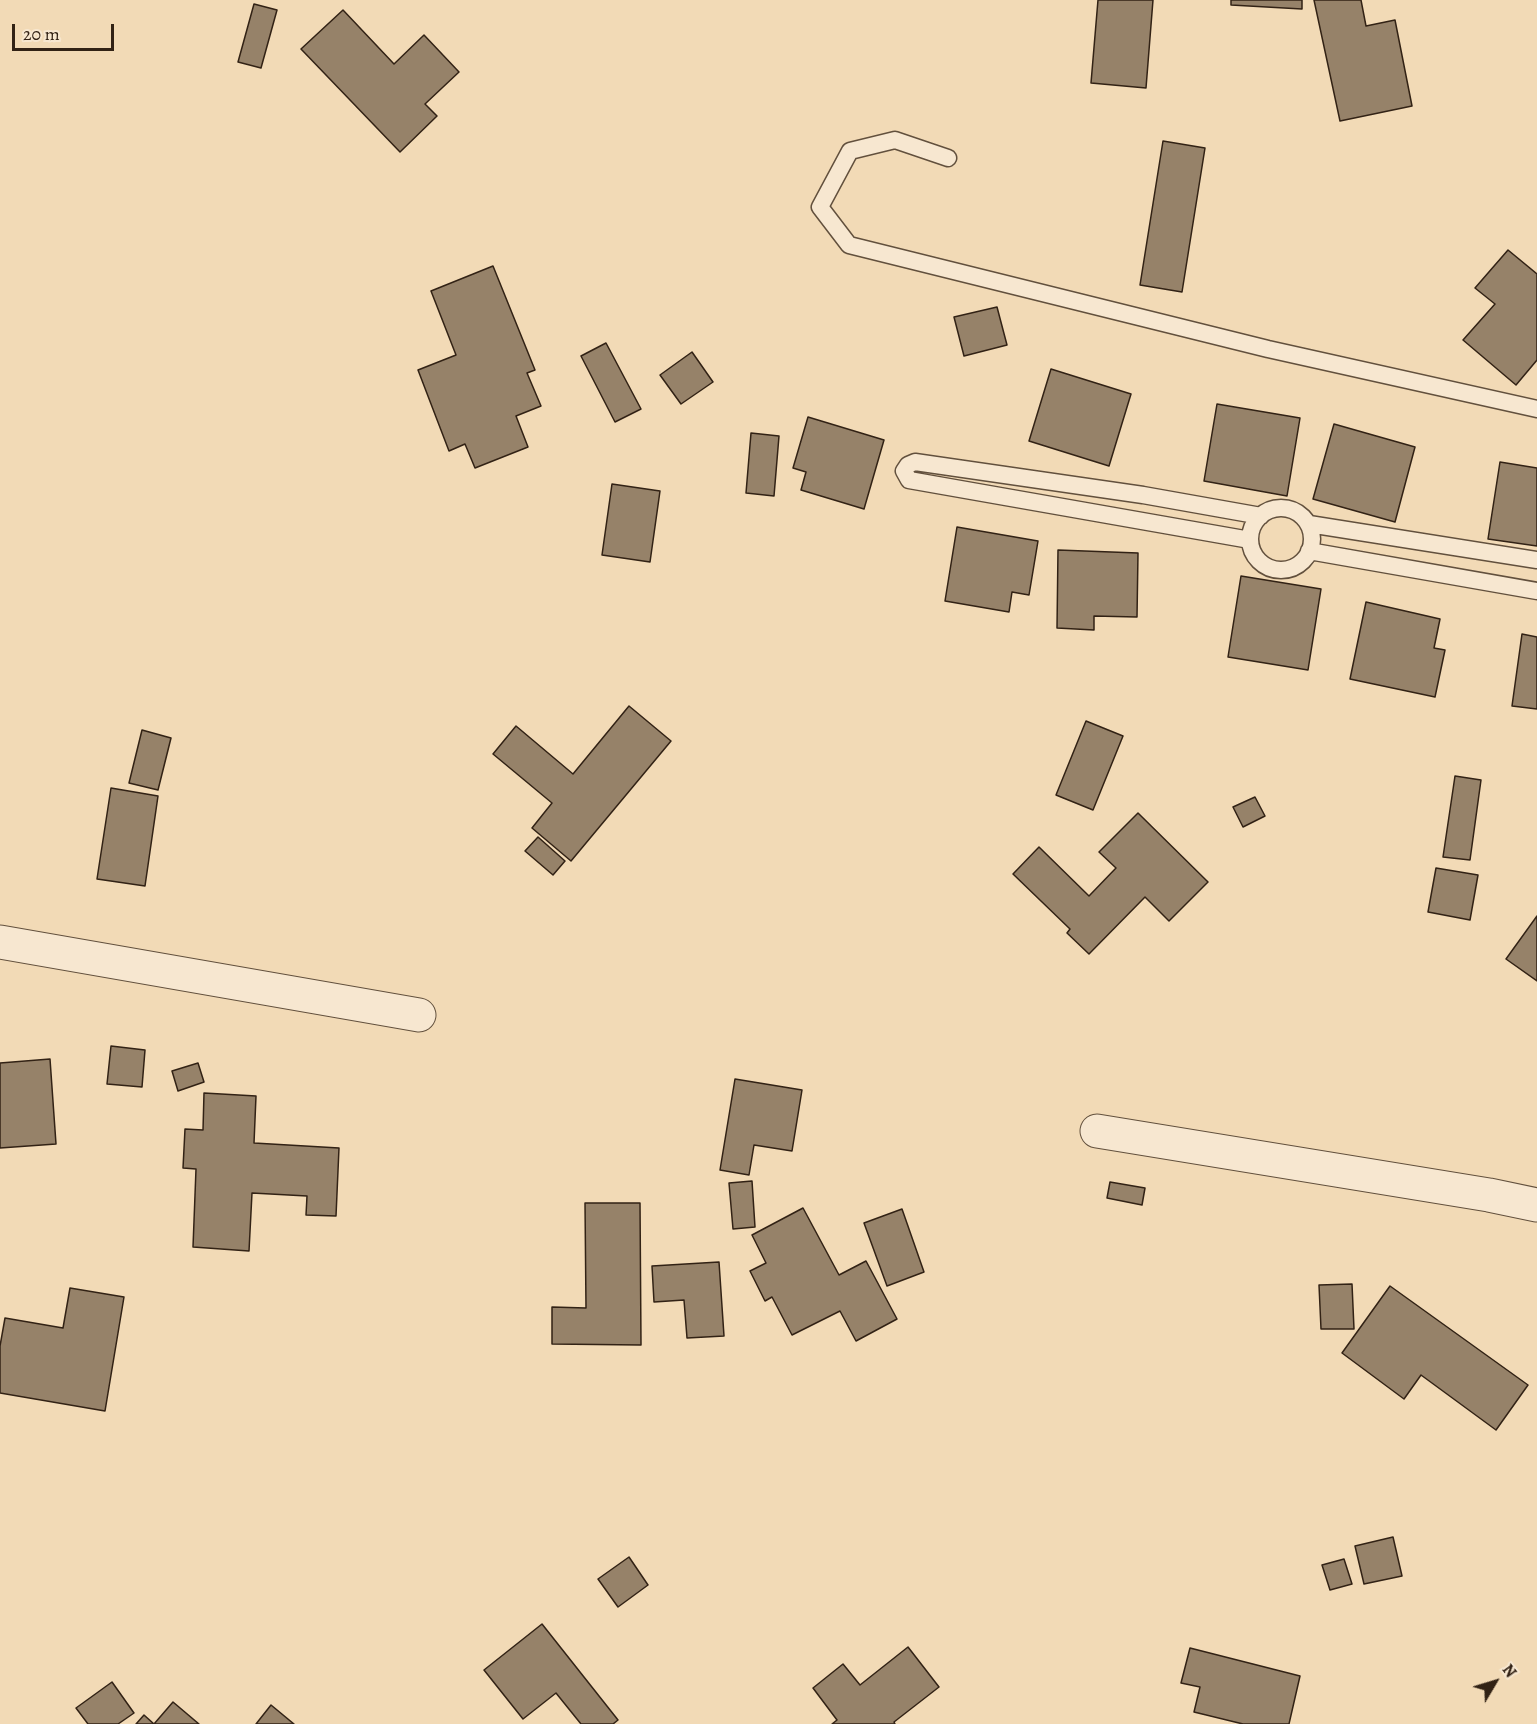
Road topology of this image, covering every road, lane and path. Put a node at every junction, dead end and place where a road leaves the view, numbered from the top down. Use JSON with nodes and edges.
{"nodes":[{"id":1,"x":948,"y":158,"type":"dead end"},
{"id":2,"x":1537,"y":409,"type":"edge"},
{"id":3,"x":1261,"y":516,"type":"junction"},
{"id":4,"x":1309,"y":524,"type":"junction"},
{"id":5,"x":1250,"y":540,"type":"junction"},
{"id":6,"x":1309,"y":551,"type":"junction"},
{"id":7,"x":1537,"y":560,"type":"edge"},
{"id":8,"x":1537,"y":591,"type":"edge"},
{"id":9,"x":0,"y":942,"type":"edge"},
{"id":10,"x":419,"y":1015,"type":"dead end"},
{"id":11,"x":1097,"y":1131,"type":"dead end"},
{"id":12,"x":1537,"y":1204,"type":"edge"}],
"edges":[{"from":1,"to":2,"type":"lane"},
{"from":3,"to":4,"type":"lane"},
{"from":3,"to":5,"type":"lane"},
{"from":3,"to":5,"type":"lane"},
{"from":4,"to":6,"type":"lane"},
{"from":4,"to":7,"type":"lane"},
{"from":5,"to":6,"type":"lane"},
{"from":6,"to":8,"type":"lane"},
{"from":9,"to":10,"type":"street"},
{"from":11,"to":12,"type":"street"}]}
